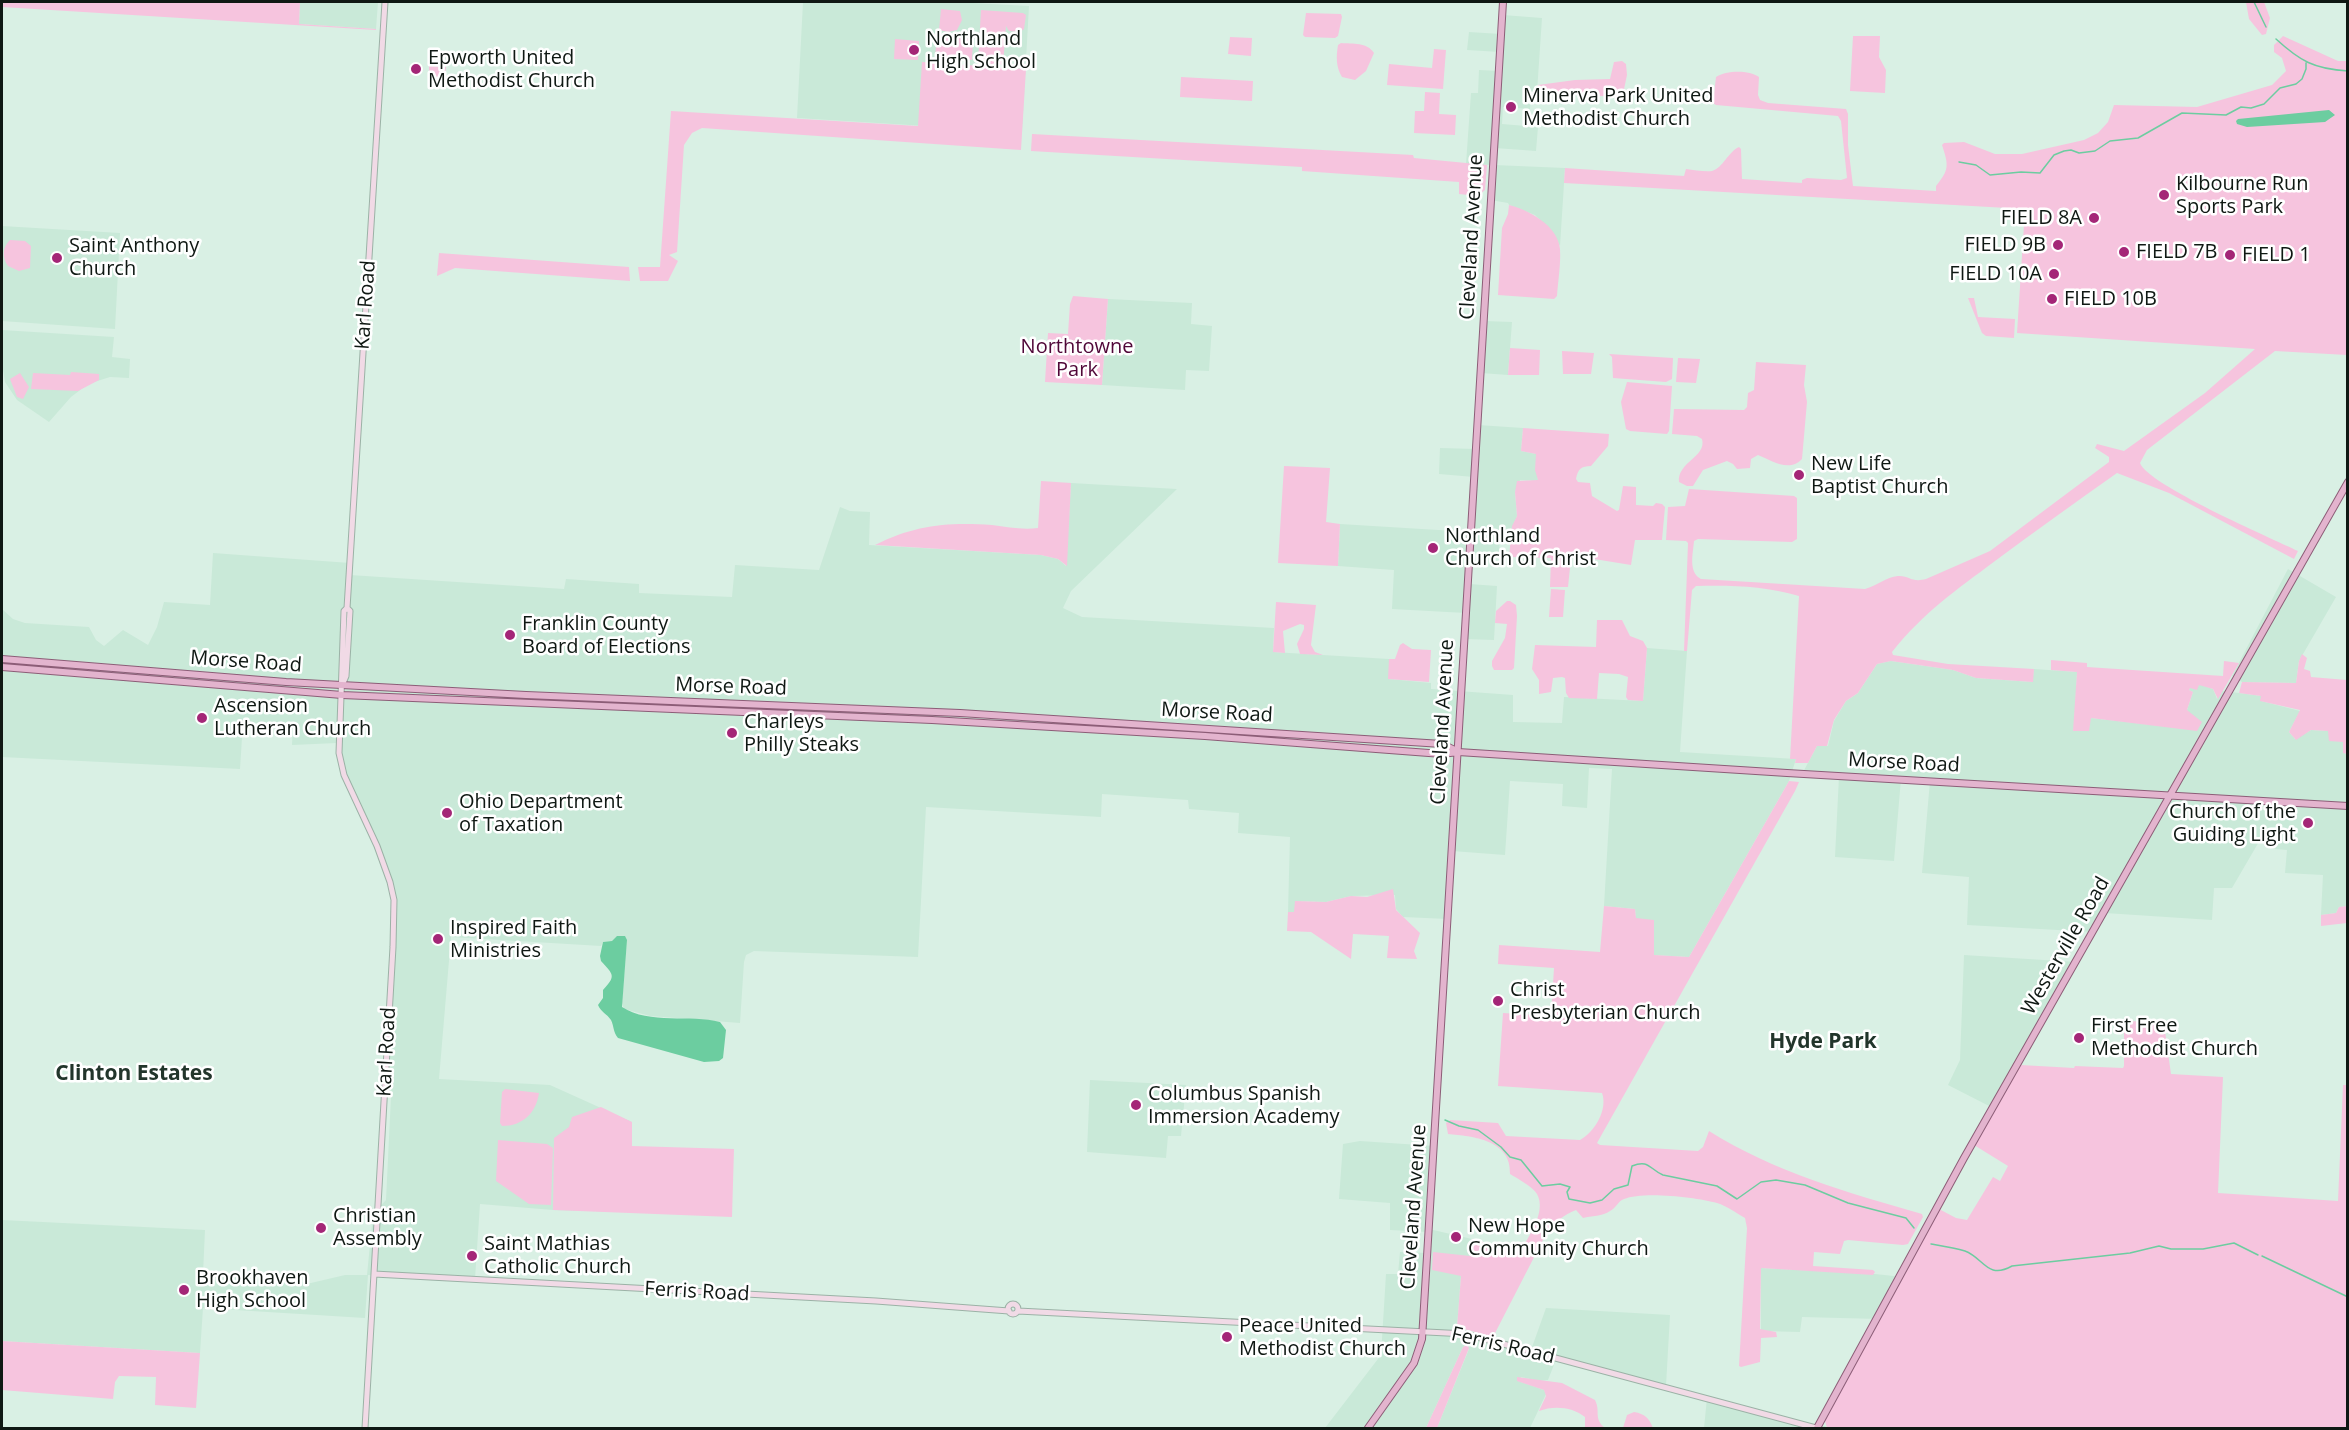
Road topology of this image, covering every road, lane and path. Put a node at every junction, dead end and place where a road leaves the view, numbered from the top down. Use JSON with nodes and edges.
{"nodes":[{"id":1,"x":385,"y":2,"type":"edge"},
{"id":2,"x":1503,"y":2,"type":"edge"},
{"id":3,"x":2348,"y":482,"type":"edge"},
{"id":4,"x":2,"y":660,"type":"edge"},
{"id":5,"x":2,"y":667,"type":"edge"},
{"id":6,"x":239,"y":679,"type":"junction"},
{"id":7,"x":202,"y":685,"type":"junction"},
{"id":8,"x":342,"y":685,"type":"junction"},
{"id":9,"x":342,"y":695,"type":"junction"},
{"id":10,"x":932,"y":712,"type":"junction"},
{"id":11,"x":891,"y":718,"type":"junction"},
{"id":12,"x":1312,"y":735,"type":"junction"},
{"id":13,"x":1355,"y":738,"type":"junction"},
{"id":14,"x":1276,"y":741,"type":"junction"},
{"id":15,"x":1311,"y":744,"type":"junction"},
{"id":16,"x":1458,"y":752,"type":"junction"},
{"id":17,"x":2172,"y":794,"type":"junction"},
{"id":18,"x":2348,"y":806,"type":"edge"},
{"id":19,"x":374,"y":1274,"type":"junction"},
{"id":20,"x":1422,"y":1331,"type":"junction"},
{"id":21,"x":364,"y":1428,"type":"edge"},
{"id":22,"x":1368,"y":1428,"type":"edge"},
{"id":23,"x":1817,"y":1428,"type":"edge"}],
"edges":[{"from":1,"to":8,"type":"main road","name":"Karl Road"},
{"from":2,"to":16,"type":"main road","name":"Cleveland Avenue"},
{"from":3,"to":17,"type":"main road","name":"Westerville Road"},
{"from":4,"to":6,"type":"main road","name":"Morse Road"},
{"from":5,"to":7,"type":"main road","name":"Morse Road"},
{"from":6,"to":7,"type":"main road"},
{"from":6,"to":8,"type":"main road","name":"Morse Road"},
{"from":7,"to":9,"type":"main road","name":"Morse Road"},
{"from":8,"to":9,"type":"main road","name":"Karl Road"},
{"from":8,"to":10,"type":"main road","name":"Morse Road"},
{"from":9,"to":11,"type":"main road","name":"Morse Road"},
{"from":9,"to":19,"type":"main road","name":"Karl Road"},
{"from":10,"to":11,"type":"main road"},
{"from":10,"to":12,"type":"main road","name":"Morse Road"},
{"from":11,"to":14,"type":"main road","name":"Morse Road"},
{"from":12,"to":13,"type":"main road","name":"Morse Road"},
{"from":12,"to":14,"type":"main road"},
{"from":13,"to":15,"type":"main road"},
{"from":13,"to":16,"type":"main road","name":"Morse Road"},
{"from":14,"to":15,"type":"main road","name":"Morse Road"},
{"from":15,"to":16,"type":"main road","name":"Morse Road"},
{"from":16,"to":17,"type":"main road","name":"Morse Road"},
{"from":16,"to":20,"type":"main road","name":"Cleveland Avenue"},
{"from":17,"to":18,"type":"main road","name":"Morse Road"},
{"from":17,"to":23,"type":"main road","name":"Westerville Road"},
{"from":19,"to":20,"type":"main road","name":"Ferris Road"},
{"from":19,"to":21,"type":"main road","name":"Karl Road"},
{"from":20,"to":22,"type":"main road","name":"Cleveland Avenue"},
{"from":20,"to":23,"type":"main road","name":"Ferris Road"}]}
